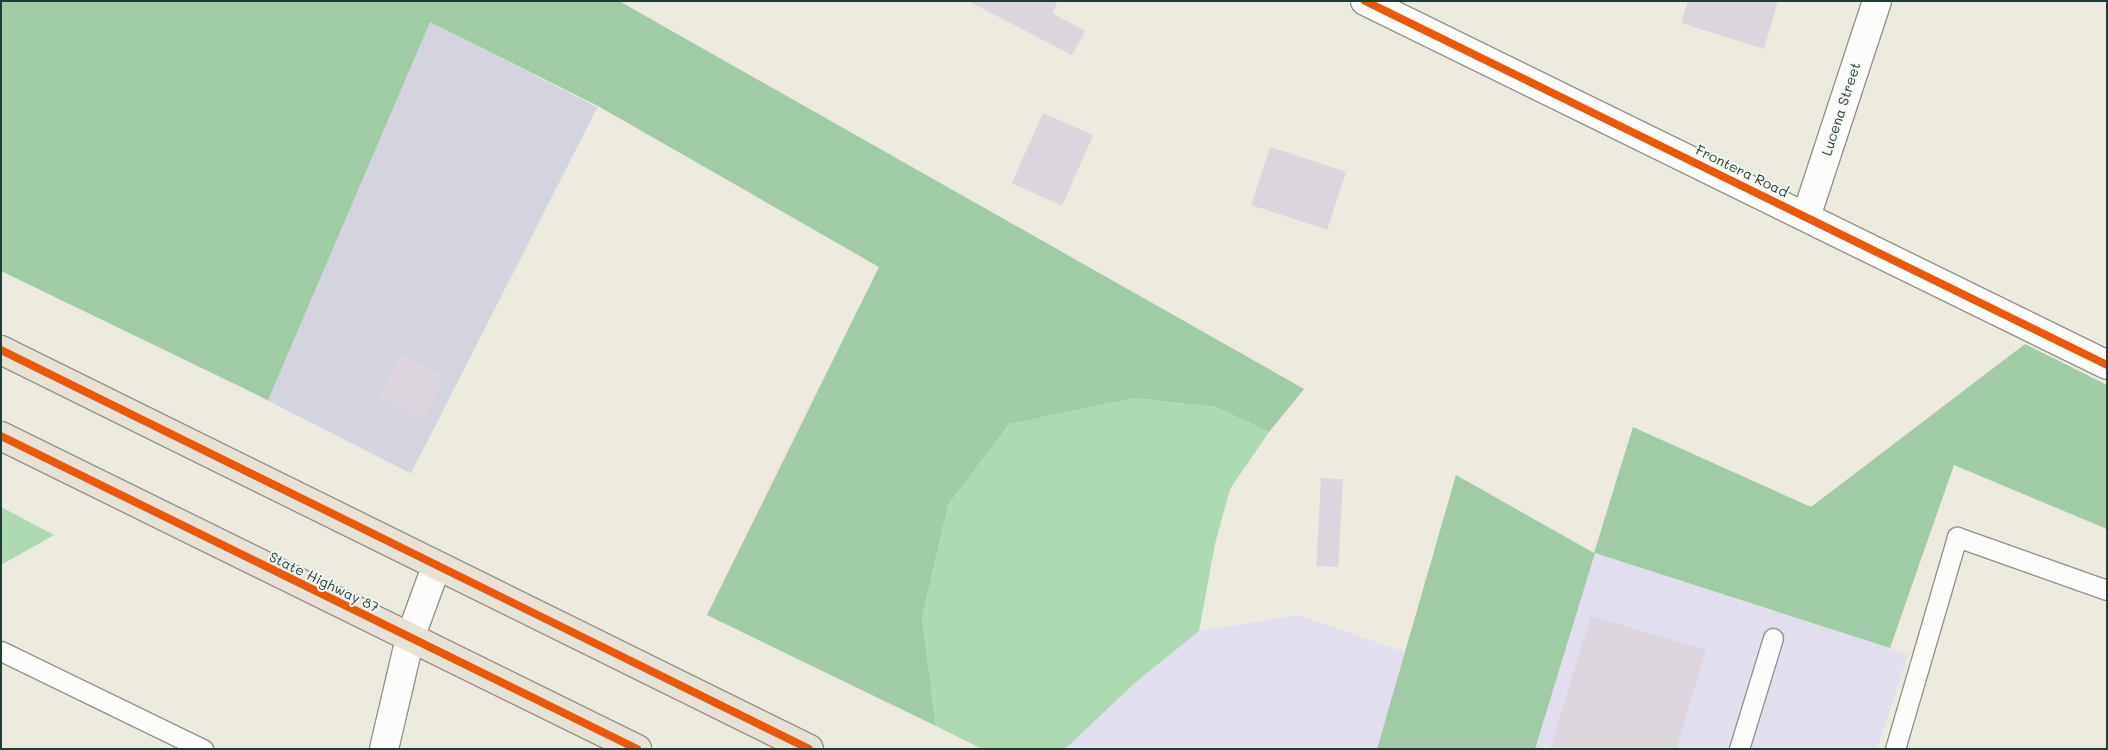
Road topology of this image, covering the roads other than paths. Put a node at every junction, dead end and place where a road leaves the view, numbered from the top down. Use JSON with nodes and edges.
{"nodes":[{"id":1,"x":1365,"y":1,"type":"edge"},
{"id":2,"x":1877,"y":1,"type":"edge"},
{"id":3,"x":1806,"y":217,"type":"junction"},
{"id":4,"x":1,"y":350,"type":"edge"},
{"id":5,"x":2107,"y":365,"type":"edge"},
{"id":6,"x":1,"y":436,"type":"edge"},
{"id":7,"x":436,"y":566,"type":"junction"},
{"id":8,"x":2107,"y":590,"type":"edge"},
{"id":9,"x":410,"y":638,"type":"junction"},
{"id":10,"x":1773,"y":638,"type":"dead end"},
{"id":11,"x":1,"y":651,"type":"edge"},
{"id":12,"x":203,"y":749,"type":"edge"},
{"id":13,"x":384,"y":749,"type":"edge"},
{"id":14,"x":637,"y":749,"type":"edge"},
{"id":15,"x":809,"y":749,"type":"edge"},
{"id":16,"x":1739,"y":749,"type":"edge"},
{"id":17,"x":1895,"y":749,"type":"edge"}],
"edges":[{"from":1,"to":3,"type":"street","name":"Frontera Road"},
{"from":2,"to":3,"type":"street","name":"Lucena Street"},
{"from":3,"to":5,"type":"street","name":"Frontera Road"},
{"from":4,"to":7,"type":"highway"},
{"from":6,"to":9,"type":"highway","name":"State Highway 87"},
{"from":7,"to":9,"type":"street"},
{"from":7,"to":15,"type":"highway"},
{"from":8,"to":17,"type":"lane"},
{"from":9,"to":13,"type":"street"},
{"from":9,"to":14,"type":"highway","name":"State Highway 87"},
{"from":10,"to":16,"type":"lane"},
{"from":11,"to":12,"type":"lane"}]}
